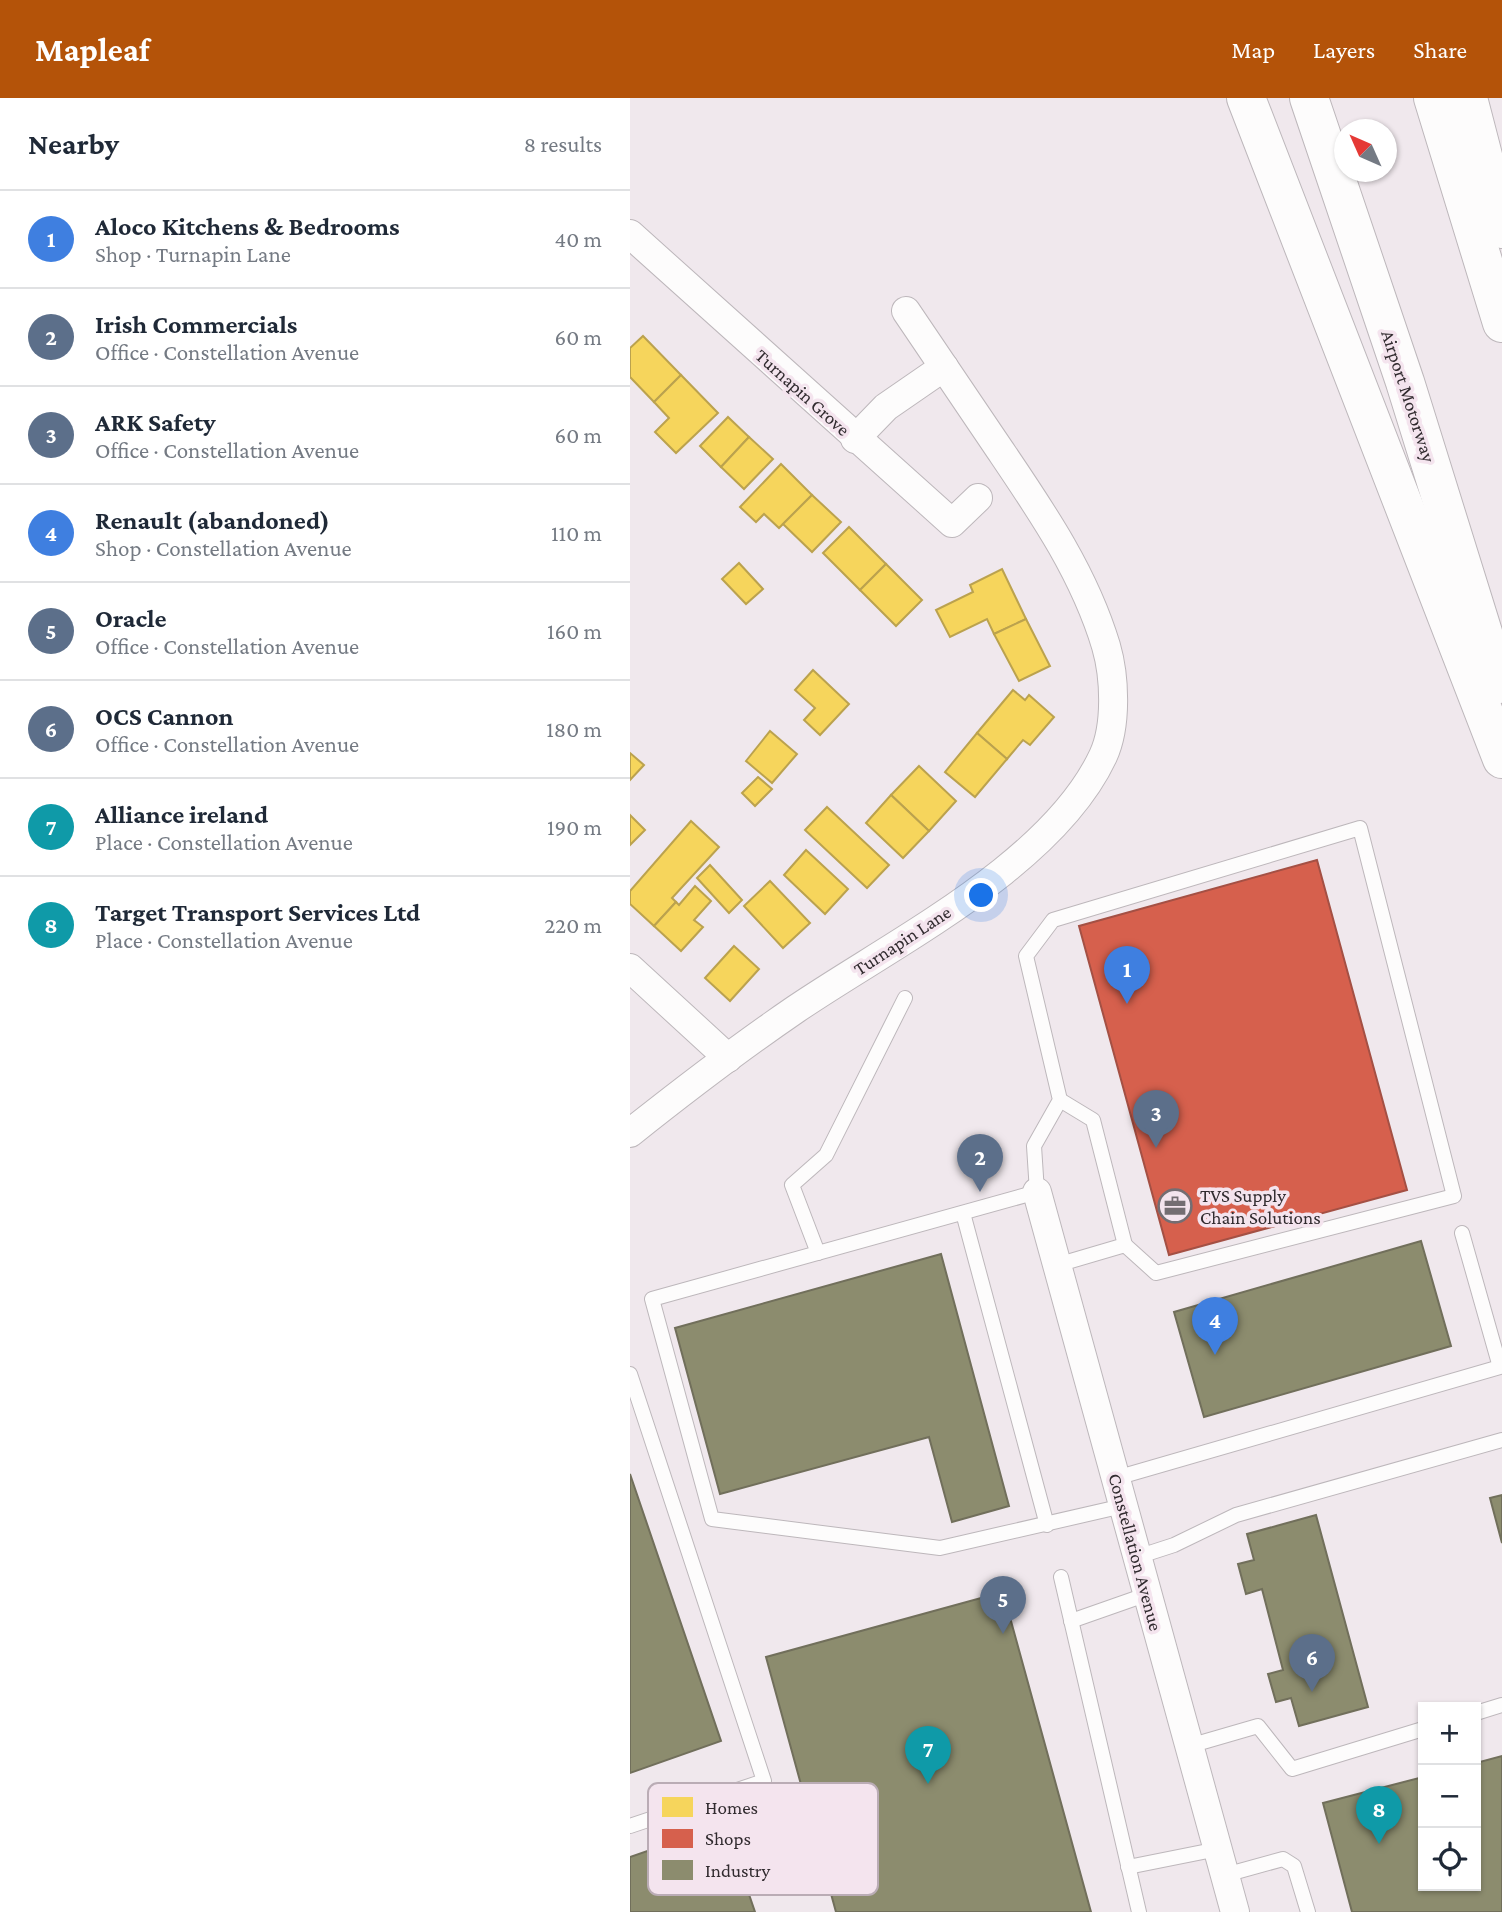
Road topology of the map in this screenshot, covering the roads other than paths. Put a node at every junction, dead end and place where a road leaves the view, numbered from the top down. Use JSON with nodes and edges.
{"nodes":[{"id":1,"x":1220,"y":98,"type":"edge"},
{"id":2,"x":1246,"y":98,"type":"edge"},
{"id":3,"x":1309,"y":98,"type":"edge"},
{"id":4,"x":1433,"y":98,"type":"edge"},
{"id":5,"x":1468,"y":98,"type":"edge"},
{"id":6,"x":1502,"y":229,"type":"edge"},
{"id":7,"x":630,"y":234,"type":"edge"},
{"id":8,"x":1298,"y":239,"type":"junction"},
{"id":9,"x":906,"y":311,"type":"dead end"},
{"id":10,"x":1502,"y":323,"type":"edge"},
{"id":11,"x":944,"y":367,"type":"junction"},
{"id":12,"x":855,"y":439,"type":"junction"},
{"id":13,"x":978,"y":498,"type":"dead end"},
{"id":14,"x":1502,"y":696,"type":"edge"},
{"id":15,"x":1502,"y":759,"type":"edge"},
{"id":16,"x":630,"y":968,"type":"edge"},
{"id":17,"x":905,"y":998,"type":"dead end"},
{"id":18,"x":728,"y":1058,"type":"junction"},
{"id":19,"x":1060,"y":1100,"type":"junction"},
{"id":20,"x":630,"y":1133,"type":"edge"},
{"id":21,"x":1037,"y":1192,"type":"junction"},
{"id":22,"x":963,"y":1213,"type":"junction"},
{"id":23,"x":1462,"y":1233,"type":"dead end"},
{"id":24,"x":1125,"y":1245,"type":"junction"},
{"id":25,"x":818,"y":1253,"type":"junction"},
{"id":26,"x":1057,"y":1265,"type":"junction"},
{"id":27,"x":630,"y":1374,"type":"edge"},
{"id":28,"x":1502,"y":1440,"type":"edge"},
{"id":29,"x":1116,"y":1478,"type":"junction"},
{"id":30,"x":1123,"y":1506,"type":"junction"},
{"id":31,"x":1046,"y":1525,"type":"junction"},
{"id":32,"x":1137,"y":1557,"type":"junction"},
{"id":33,"x":1061,"y":1577,"type":"dead end"},
{"id":34,"x":1148,"y":1594,"type":"junction"},
{"id":35,"x":1071,"y":1621,"type":"junction"},
{"id":36,"x":1502,"y":1705,"type":"edge"},
{"id":37,"x":1481,"y":1711,"type":"edge"},
{"id":38,"x":1418,"y":1731,"type":"edge"},
{"id":39,"x":1189,"y":1746,"type":"junction"},
{"id":40,"x":758,"y":1783,"type":"edge"},
{"id":41,"x":648,"y":1820,"type":"edge"},
{"id":42,"x":630,"y":1826,"type":"edge"},
{"id":43,"x":1222,"y":1862,"type":"junction"},
{"id":44,"x":1128,"y":1867,"type":"junction"},
{"id":45,"x":1139,"y":1912,"type":"edge"},
{"id":46,"x":1235,"y":1912,"type":"edge"},
{"id":47,"x":1308,"y":1912,"type":"edge"}],
"edges":[{"from":1,"to":8,"type":"highway"},
{"from":2,"to":8,"type":"highway"},
{"from":3,"to":14,"type":"highway","name":"Airport Motorway"},
{"from":4,"to":10,"type":"highway"},
{"from":5,"to":6,"type":"highway"},
{"from":7,"to":12,"type":"street","name":"Turnapin Grove"},
{"from":8,"to":15,"type":"highway"},
{"from":9,"to":11,"type":"street","name":"Turnapin Lane"},
{"from":11,"to":12,"type":"street"},
{"from":11,"to":18,"type":"street","name":"Turnapin Lane"},
{"from":12,"to":13,"type":"street","name":"Turnapin Grove"},
{"from":16,"to":18,"type":"street"},
{"from":17,"to":25,"type":"lane"},
{"from":18,"to":20,"type":"street","name":"Turnapin Lane"},
{"from":19,"to":21,"type":"lane"},
{"from":19,"to":24,"type":"lane"},
{"from":19,"to":24,"type":"lane"},
{"from":21,"to":22,"type":"lane"},
{"from":21,"to":26,"type":"street","name":"Constellation Avenue"},
{"from":22,"to":25,"type":"lane"},
{"from":22,"to":31,"type":"lane"},
{"from":23,"to":29,"type":"lane"},
{"from":24,"to":26,"type":"lane"},
{"from":25,"to":31,"type":"lane"},
{"from":26,"to":29,"type":"street","name":"Constellation Avenue"},
{"from":27,"to":40,"type":"lane"},
{"from":28,"to":32,"type":"lane"},
{"from":29,"to":30,"type":"street","name":"Constellation Avenue"},
{"from":30,"to":31,"type":"lane"},
{"from":30,"to":32,"type":"street","name":"Constellation Avenue"},
{"from":32,"to":34,"type":"street","name":"Constellation Avenue"},
{"from":33,"to":35,"type":"lane"},
{"from":34,"to":35,"type":"lane"},
{"from":34,"to":39,"type":"street","name":"Constellation Avenue"},
{"from":35,"to":44,"type":"lane"},
{"from":36,"to":37,"type":"lane"},
{"from":38,"to":39,"type":"lane"},
{"from":39,"to":43,"type":"street","name":"Constellation Avenue"},
{"from":41,"to":42,"type":"lane"},
{"from":43,"to":44,"type":"lane"},
{"from":43,"to":46,"type":"street","name":"Constellation Avenue"},
{"from":43,"to":47,"type":"lane"},
{"from":44,"to":45,"type":"lane"}]}
